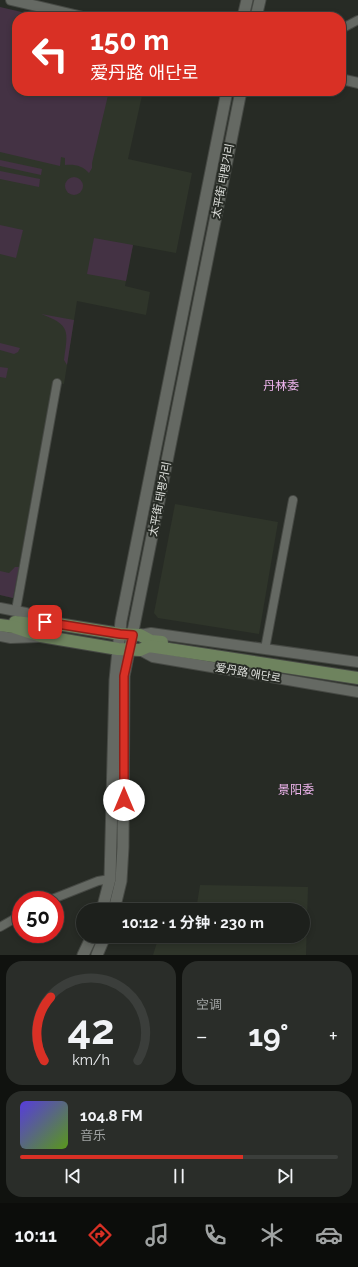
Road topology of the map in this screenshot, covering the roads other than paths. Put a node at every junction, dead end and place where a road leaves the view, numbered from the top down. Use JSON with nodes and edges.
{"nodes":[{"id":1,"x":11,"y":0,"type":"edge"},
{"id":2,"x":247,"y":0,"type":"edge"},
{"id":3,"x":260,"y":0,"type":"edge"},
{"id":4,"x":62,"y":12,"type":"edge"},
{"id":5,"x":244,"y":12,"type":"edge"},
{"id":6,"x":257,"y":12,"type":"edge"},
{"id":7,"x":358,"y":20,"type":"edge"},
{"id":8,"x":346,"y":26,"type":"edge"},
{"id":9,"x":346,"y":80,"type":"edge"},
{"id":10,"x":358,"y":83,"type":"edge"},
{"id":11,"x":226,"y":96,"type":"edge"},
{"id":12,"x":240,"y":96,"type":"edge"},
{"id":13,"x":57,"y":383,"type":"dead end"},
{"id":14,"x":293,"y":500,"type":"dead end"},
{"id":15,"x":0,"y":608,"type":"edge"},
{"id":16,"x":16,"y":610,"type":"junction"},
{"id":17,"x":0,"y":620,"type":"edge"},
{"id":18,"x":45,"y":622,"type":"junction"},
{"id":19,"x":0,"y":625,"type":"edge"},
{"id":20,"x":90,"y":629,"type":"junction"},
{"id":21,"x":120,"y":634,"type":"junction"},
{"id":22,"x":136,"y":635,"type":"junction"},
{"id":23,"x":0,"y":636,"type":"edge"},
{"id":24,"x":41,"y":636,"type":"junction"},
{"id":25,"x":88,"y":644,"type":"junction"},
{"id":26,"x":118,"y":649,"type":"junction"},
{"id":27,"x":135,"y":649,"type":"junction"},
{"id":28,"x":265,"y":649,"type":"junction"},
{"id":29,"x":358,"y":662,"type":"edge"},
{"id":30,"x":358,"y":672,"type":"edge"},
{"id":31,"x":358,"y":678,"type":"edge"},
{"id":32,"x":358,"y":692,"type":"edge"},
{"id":33,"x":110,"y":879,"type":"junction"},
{"id":34,"x":64,"y":894,"type":"edge"},
{"id":35,"x":104,"y":903,"type":"edge"},
{"id":36,"x":116,"y":903,"type":"edge"},
{"id":37,"x":12,"y":920,"type":"edge"},
{"id":38,"x":0,"y":927,"type":"edge"},
{"id":39,"x":89,"y":943,"type":"edge"},
{"id":40,"x":102,"y":943,"type":"edge"},
{"id":41,"x":83,"y":955,"type":"edge"},
{"id":42,"x":97,"y":955,"type":"edge"}],
"edges":[{"from":1,"to":4,"type":"street"},
{"from":2,"to":5,"type":"main road"},
{"from":3,"to":6,"type":"main road"},
{"from":7,"to":8,"type":"street"},
{"from":9,"to":10,"type":"street"},
{"from":11,"to":21,"type":"main road","name":"太平街 태평거리"},
{"from":12,"to":22,"type":"main road","name":"太平街 태평거리"},
{"from":13,"to":16,"type":"street"},
{"from":14,"to":28,"type":"street"},
{"from":15,"to":16,"type":"street","name":"爱丹路 애단로"},
{"from":16,"to":18,"type":"street","name":"爱丹路 애단로"},
{"from":17,"to":18,"type":"main road","name":"爱丹路 애단로"},
{"from":18,"to":20,"type":"main road","name":"爱丹路 애단로"},
{"from":19,"to":24,"type":"main road","name":"爱丹路 애단로"},
{"from":20,"to":21,"type":"main road","name":"爱丹路 애단로"},
{"from":20,"to":25,"type":"main road"},
{"from":21,"to":22,"type":"main road","name":"爱丹路 애단로"},
{"from":21,"to":26,"type":"main road","name":"太平街 태평거리"},
{"from":22,"to":27,"type":"main road","name":"太平街 태평거리"},
{"from":22,"to":28,"type":"street","name":"爱丹路 애단로"},
{"from":22,"to":30,"type":"main road","name":"爱丹路 애단로"},
{"from":23,"to":24,"type":"street","name":"爱丹路 애단로"},
{"from":24,"to":25,"type":"main road","name":"爱丹路 애단로"},
{"from":25,"to":26,"type":"main road","name":"爱丹路 애단로"},
{"from":26,"to":27,"type":"main road","name":"爱丹路 애단로"},
{"from":26,"to":33,"type":"main road","name":"太平街 태평거리"},
{"from":27,"to":31,"type":"main road","name":"爱丹路 애단로"},
{"from":27,"to":32,"type":"street","name":"爱丹路 애단로"},
{"from":27,"to":36,"type":"main road","name":"太平街 태평거리"},
{"from":28,"to":29,"type":"street","name":"爱丹路 애단로"},
{"from":33,"to":34,"type":"street"},
{"from":33,"to":35,"type":"main road","name":"太平街 태평거리"},
{"from":37,"to":38,"type":"street"},
{"from":39,"to":41,"type":"main road"},
{"from":40,"to":42,"type":"main road"}]}
